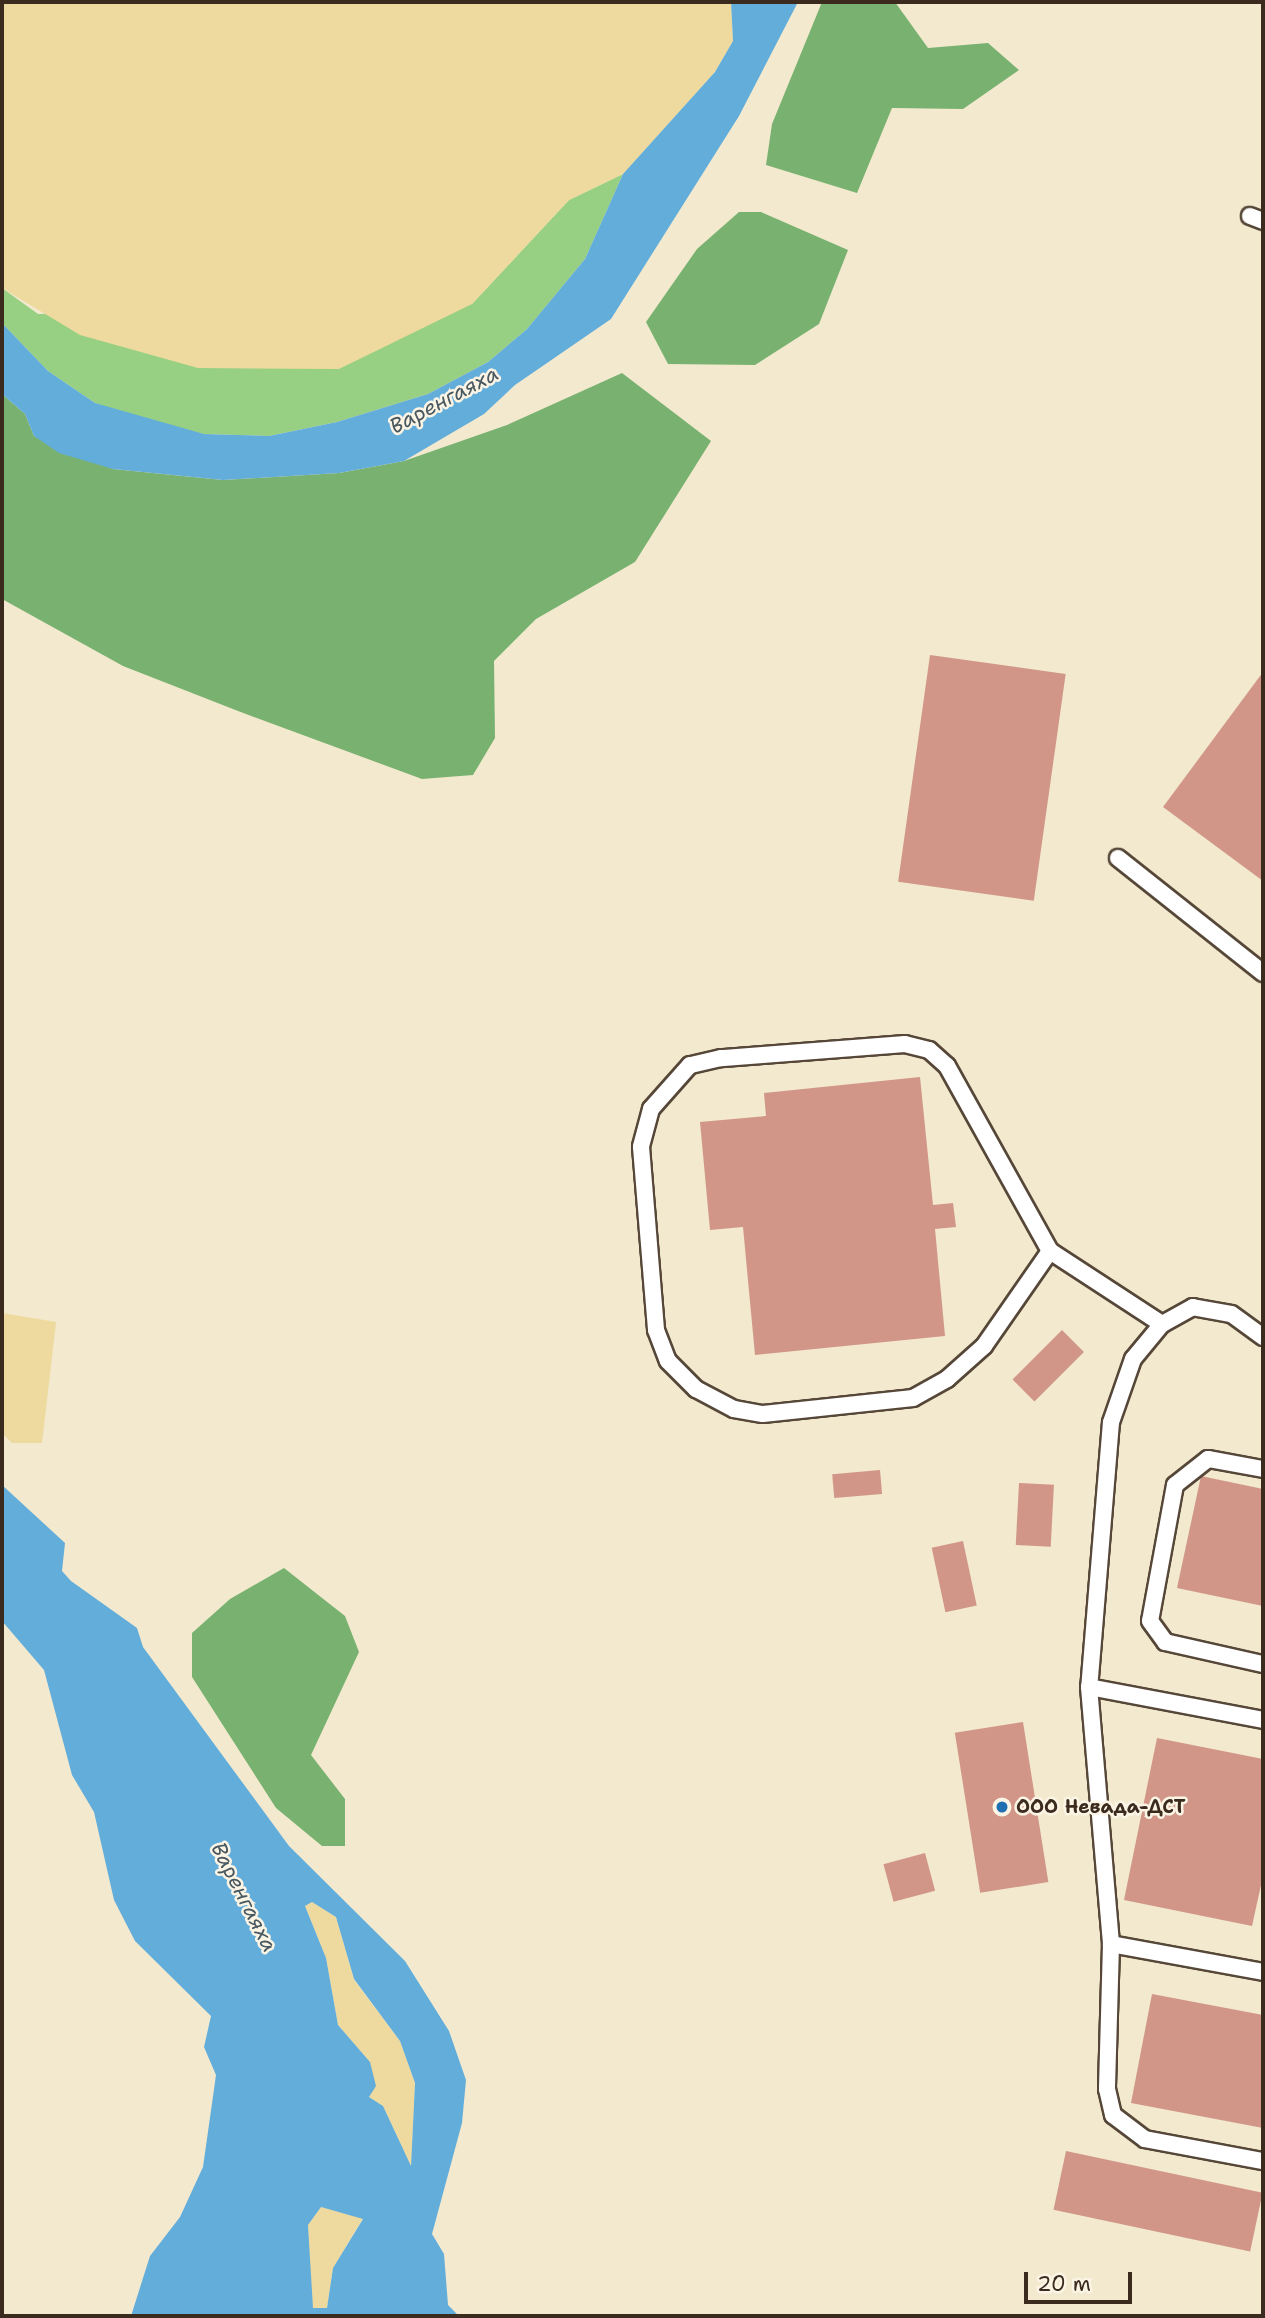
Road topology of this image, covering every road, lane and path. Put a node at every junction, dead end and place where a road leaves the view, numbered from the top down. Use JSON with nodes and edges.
{"nodes":[{"id":1,"x":1118,"y":858,"type":"dead end"},
{"id":2,"x":1263,"y":973,"type":"edge"},
{"id":3,"x":1050,"y":1251,"type":"junction"},
{"id":4,"x":1161,"y":1324,"type":"junction"},
{"id":5,"x":1263,"y":1337,"type":"edge"},
{"id":6,"x":1263,"y":1469,"type":"edge"},
{"id":7,"x":1263,"y":1664,"type":"edge"},
{"id":8,"x":1089,"y":1687,"type":"junction"},
{"id":9,"x":1263,"y":1720,"type":"edge"},
{"id":10,"x":1111,"y":1944,"type":"junction"},
{"id":11,"x":1263,"y":1972,"type":"edge"},
{"id":12,"x":1263,"y":2161,"type":"edge"}],
"edges":[{"from":1,"to":2,"type":"lane"},
{"from":3,"to":3,"type":"lane"},
{"from":3,"to":4,"type":"lane"},
{"from":4,"to":5,"type":"lane"},
{"from":4,"to":8,"type":"lane"},
{"from":6,"to":7,"type":"lane"},
{"from":8,"to":9,"type":"lane"},
{"from":8,"to":10,"type":"lane"},
{"from":10,"to":11,"type":"lane"},
{"from":10,"to":12,"type":"lane"}]}
